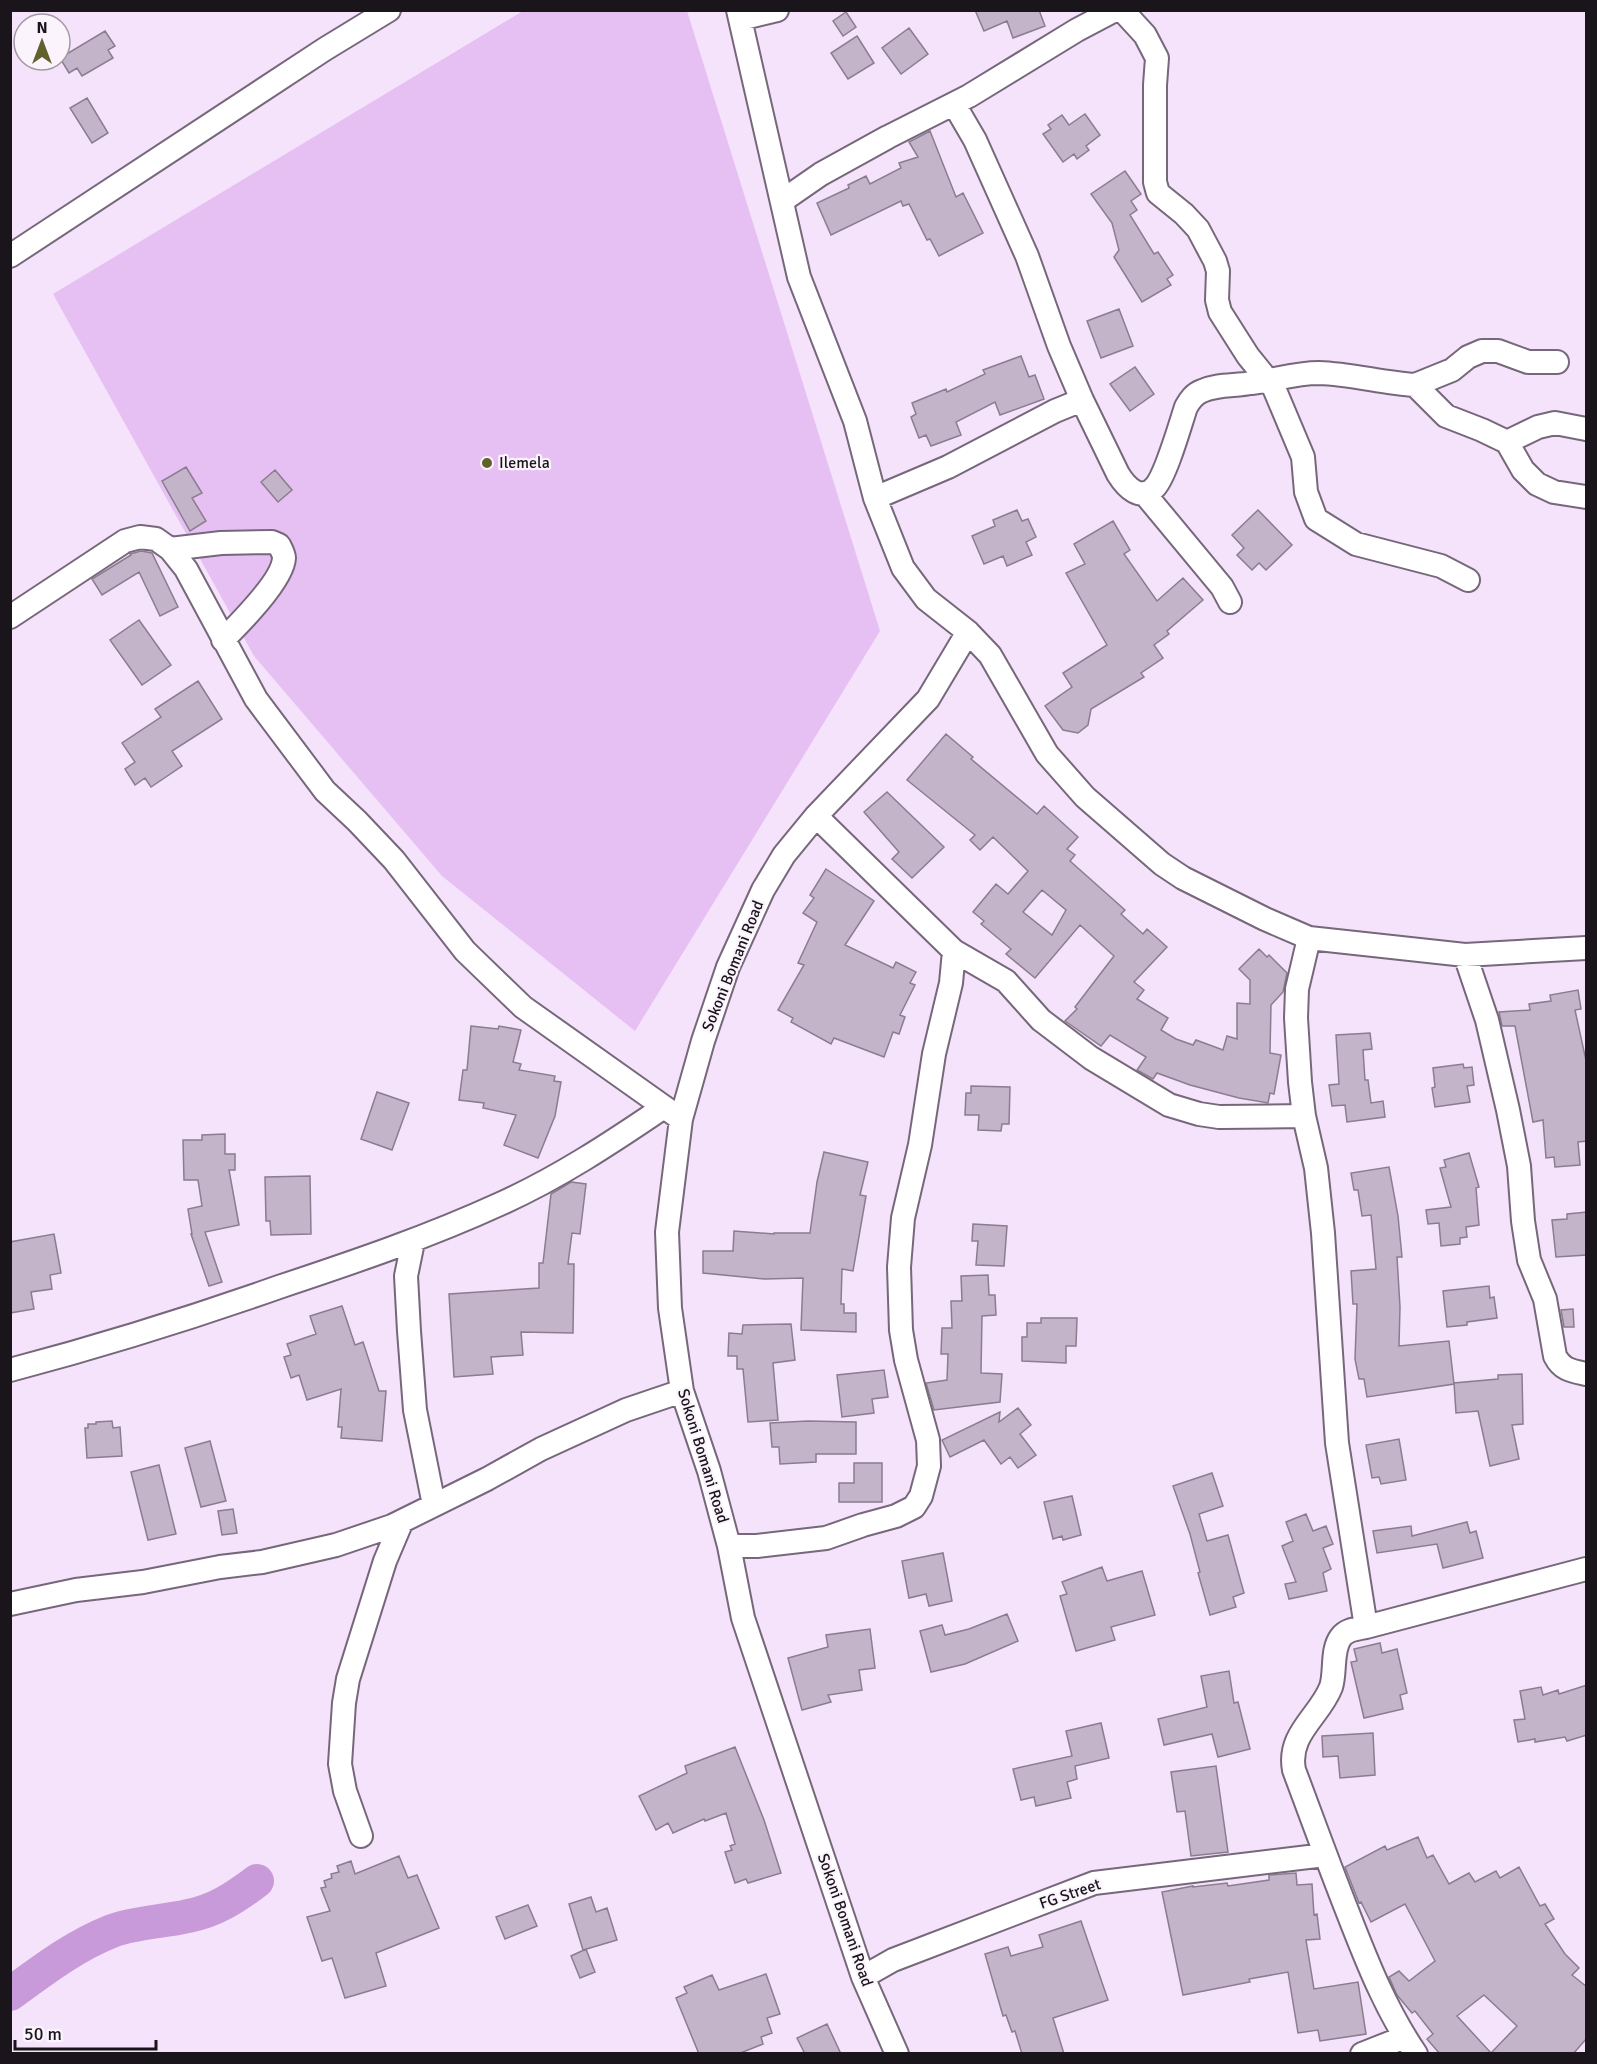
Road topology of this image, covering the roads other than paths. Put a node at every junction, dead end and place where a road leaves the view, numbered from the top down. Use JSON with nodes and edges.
{"nodes":[{"id":1,"x":389,"y":10,"type":"edge"},
{"id":2,"x":777,"y":10,"type":"edge"},
{"id":3,"x":1115,"y":10,"type":"edge"},
{"id":4,"x":1122,"y":10,"type":"edge"},
{"id":5,"x":739,"y":15,"type":"edge"},
{"id":6,"x":954,"y":104,"type":"junction"},
{"id":7,"x":782,"y":201,"type":"junction"},
{"id":8,"x":10,"y":256,"type":"edge"},
{"id":9,"x":1557,"y":362,"type":"dead end"},
{"id":10,"x":1268,"y":380,"type":"junction"},
{"id":11,"x":1415,"y":385,"type":"junction"},
{"id":12,"x":1082,"y":400,"type":"junction"},
{"id":13,"x":1587,"y":429,"type":"edge"},
{"id":14,"x":1507,"y":442,"type":"junction"},
{"id":15,"x":1144,"y":494,"type":"junction"},
{"id":16,"x":1587,"y":497,"type":"edge"},
{"id":17,"x":875,"y":498,"type":"junction"},
{"id":18,"x":170,"y":549,"type":"junction"},
{"id":19,"x":1468,"y":580,"type":"dead end"},
{"id":20,"x":1230,"y":602,"type":"dead end"},
{"id":21,"x":10,"y":617,"type":"edge"},
{"id":22,"x":968,"y":632,"type":"junction"},
{"id":23,"x":223,"y":640,"type":"junction"},
{"id":24,"x":816,"y":816,"type":"junction"},
{"id":25,"x":1309,"y":938,"type":"junction"},
{"id":26,"x":1587,"y":948,"type":"edge"},
{"id":27,"x":954,"y":951,"type":"junction"},
{"id":28,"x":1465,"y":955,"type":"junction"},
{"id":29,"x":672,"y":1113,"type":"junction"},
{"id":30,"x":1304,"y":1116,"type":"junction"},
{"id":31,"x":412,"y":1242,"type":"junction"},
{"id":32,"x":382,"y":1252,"type":"junction"},
{"id":33,"x":406,"y":1275,"type":"junction"},
{"id":34,"x":10,"y":1370,"type":"edge"},
{"id":35,"x":1587,"y":1374,"type":"edge"},
{"id":36,"x":682,"y":1391,"type":"junction"},
{"id":37,"x":434,"y":1505,"type":"junction"},
{"id":38,"x":402,"y":1521,"type":"junction"},
{"id":39,"x":729,"y":1546,"type":"junction"},
{"id":40,"x":1587,"y":1569,"type":"edge"},
{"id":41,"x":10,"y":1604,"type":"edge"},
{"id":42,"x":1366,"y":1627,"type":"junction"},
{"id":43,"x":361,"y":1836,"type":"dead end"},
{"id":44,"x":1325,"y":1855,"type":"junction"},
{"id":45,"x":863,"y":1977,"type":"junction"},
{"id":46,"x":1411,"y":2045,"type":"edge"},
{"id":47,"x":897,"y":2054,"type":"edge"},
{"id":48,"x":1362,"y":2054,"type":"edge"}],
"edges":[{"from":1,"to":8,"type":"street"},
{"from":2,"to":5,"type":"street"},
{"from":3,"to":6,"type":"street"},
{"from":4,"to":10,"type":"street"},
{"from":5,"to":7,"type":"street"},
{"from":6,"to":7,"type":"street"},
{"from":6,"to":12,"type":"street"},
{"from":7,"to":17,"type":"street"},
{"from":9,"to":11,"type":"street"},
{"from":10,"to":11,"type":"street"},
{"from":10,"to":15,"type":"street"},
{"from":10,"to":19,"type":"street"},
{"from":11,"to":14,"type":"street"},
{"from":12,"to":15,"type":"street"},
{"from":12,"to":17,"type":"street"},
{"from":13,"to":14,"type":"street"},
{"from":14,"to":16,"type":"street"},
{"from":15,"to":20,"type":"street"},
{"from":17,"to":22,"type":"street"},
{"from":18,"to":21,"type":"street"},
{"from":18,"to":23,"type":"street"},
{"from":18,"to":23,"type":"street"},
{"from":22,"to":24,"type":"street","name":"Sokoni Bomani Road"},
{"from":22,"to":25,"type":"street"},
{"from":23,"to":29,"type":"street"},
{"from":24,"to":27,"type":"street"},
{"from":24,"to":29,"type":"street","name":"Sokoni Bomani Road"},
{"from":25,"to":28,"type":"street"},
{"from":25,"to":30,"type":"street"},
{"from":26,"to":28,"type":"street"},
{"from":27,"to":30,"type":"street"},
{"from":27,"to":39,"type":"street"},
{"from":28,"to":35,"type":"street"},
{"from":29,"to":31,"type":"street"},
{"from":29,"to":36,"type":"street","name":"Sokoni Bomani Road"},
{"from":30,"to":42,"type":"street"},
{"from":31,"to":32,"type":"street"},
{"from":31,"to":33,"type":"street"},
{"from":32,"to":33,"type":"street"},
{"from":32,"to":34,"type":"street"},
{"from":33,"to":37,"type":"street"},
{"from":36,"to":37,"type":"street"},
{"from":36,"to":39,"type":"street","name":"Sokoni Bomani Road"},
{"from":37,"to":38,"type":"street"},
{"from":38,"to":41,"type":"street"},
{"from":38,"to":43,"type":"street"},
{"from":39,"to":45,"type":"street","name":"Sokoni Bomani Road"},
{"from":40,"to":42,"type":"street"},
{"from":42,"to":44,"type":"street"},
{"from":44,"to":45,"type":"street","name":"FG Street"},
{"from":44,"to":46,"type":"street"},
{"from":45,"to":47,"type":"street","name":"Sokoni Bomani Road"},
{"from":46,"to":48,"type":"street"}]}
